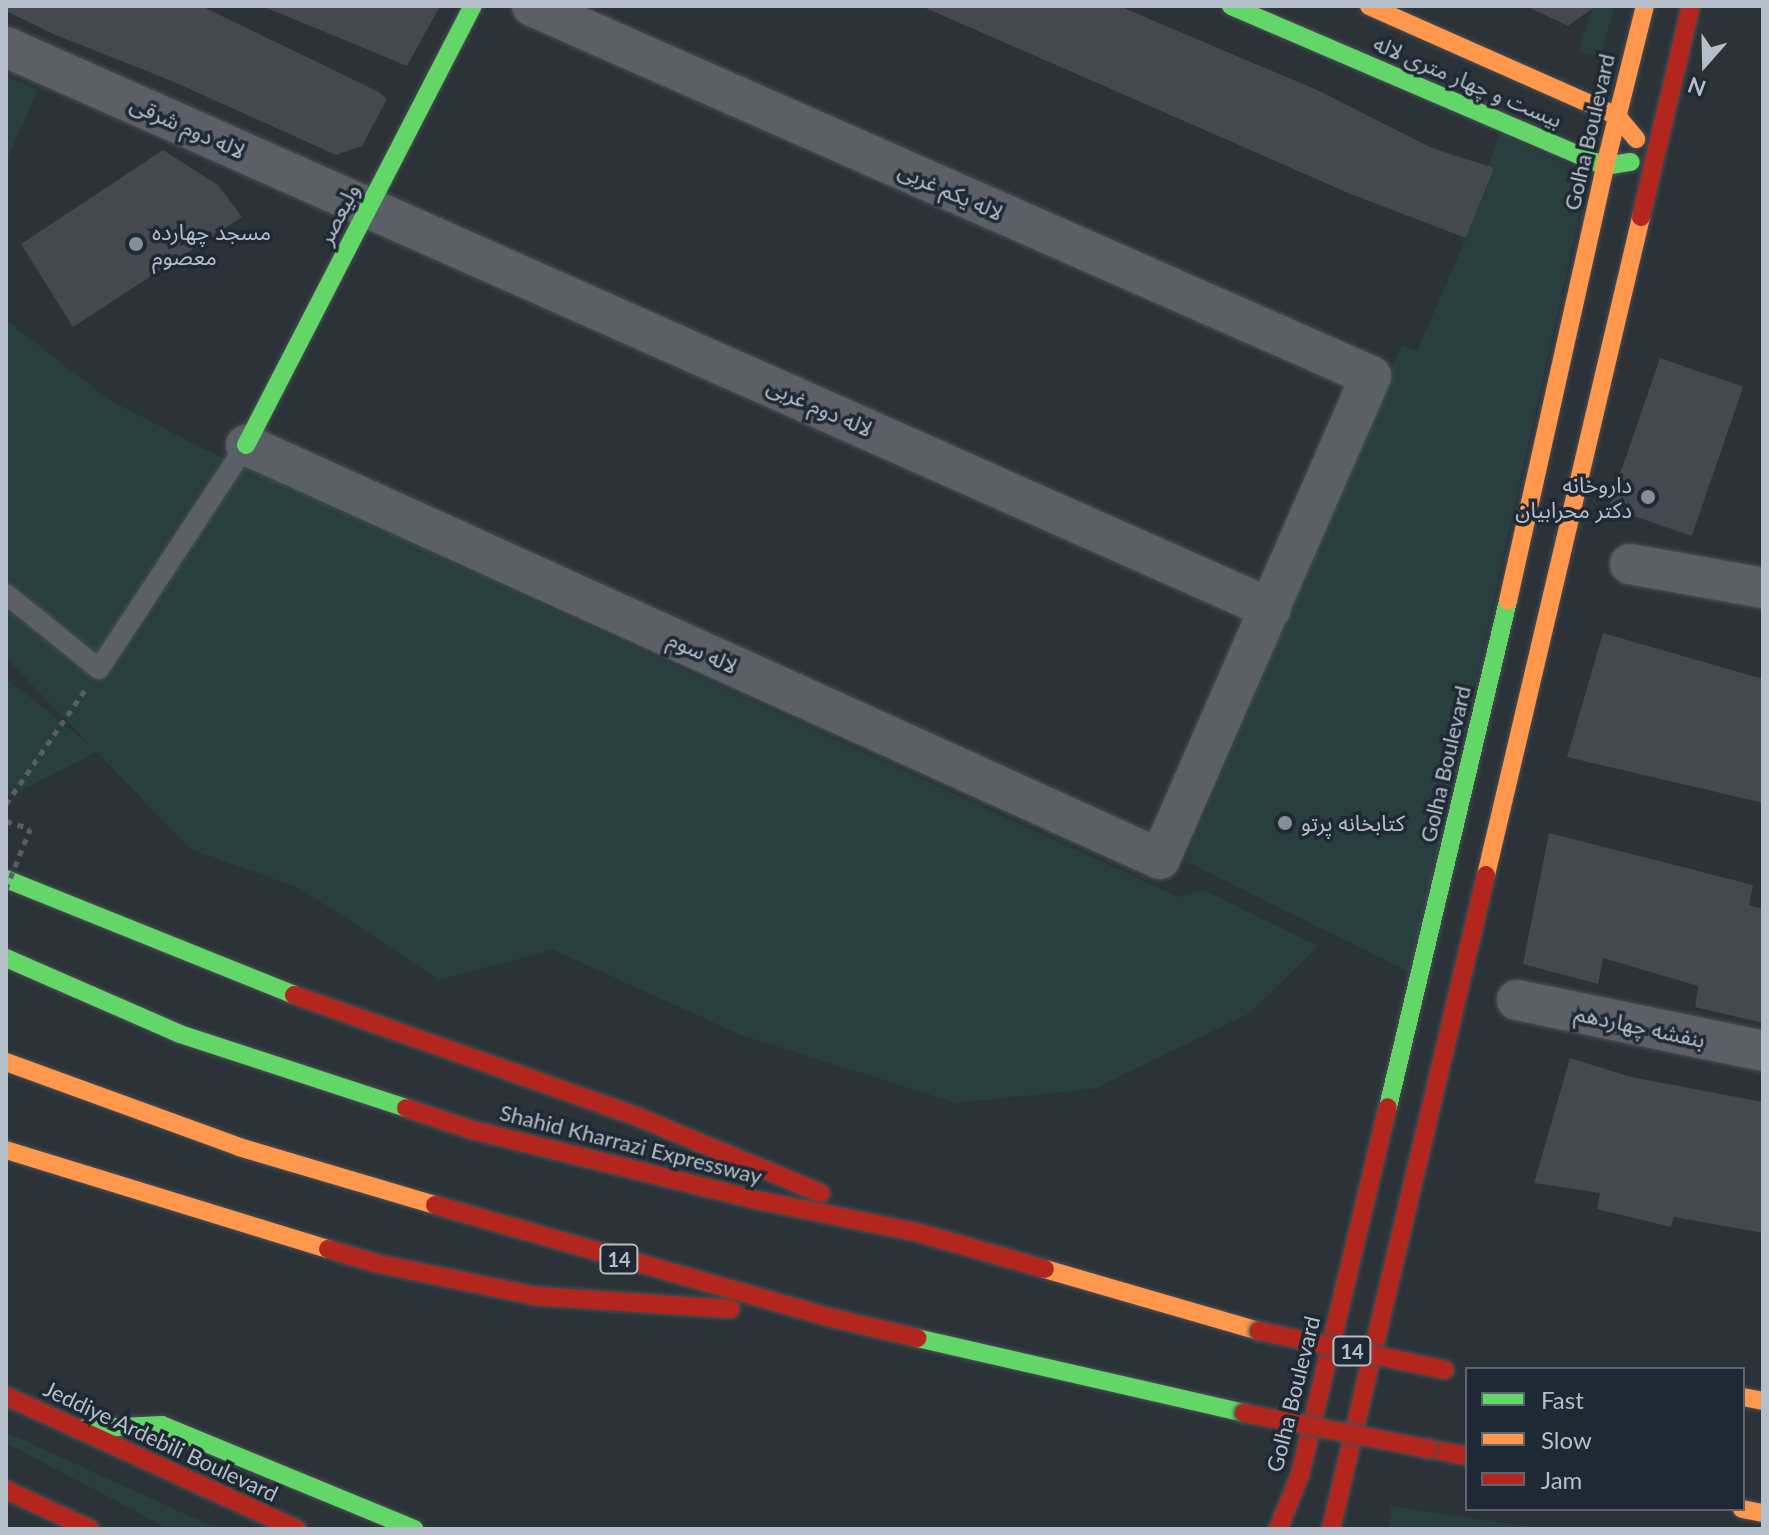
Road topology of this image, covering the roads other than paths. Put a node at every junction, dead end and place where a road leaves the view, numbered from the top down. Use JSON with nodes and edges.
{"nodes":[{"id":1,"x":473,"y":6,"type":"edge"},
{"id":2,"x":532,"y":6,"type":"edge"},
{"id":3,"x":1231,"y":6,"type":"edge"},
{"id":4,"x":1369,"y":6,"type":"edge"},
{"id":5,"x":1645,"y":6,"type":"edge"},
{"id":6,"x":1691,"y":6,"type":"edge"},
{"id":7,"x":6,"y":47,"type":"edge"},
{"id":8,"x":1617,"y":116,"type":"junction"},
{"id":9,"x":1653,"y":159,"type":"junction"},
{"id":10,"x":1605,"y":166,"type":"junction"},
{"id":11,"x":369,"y":206,"type":"junction"},
{"id":12,"x":246,"y":445,"type":"junction"},
{"id":13,"x":1630,"y":564,"type":"dead end"},
{"id":14,"x":1763,"y":588,"type":"edge"},
{"id":15,"x":6,"y":594,"type":"edge"},
{"id":16,"x":1271,"y":609,"type":"junction"},
{"id":17,"x":6,"y":879,"type":"edge"},
{"id":18,"x":6,"y":958,"type":"edge"},
{"id":19,"x":1517,"y":1000,"type":"dead end"},
{"id":20,"x":1763,"y":1051,"type":"edge"},
{"id":21,"x":6,"y":1062,"type":"edge"},
{"id":22,"x":6,"y":1150,"type":"edge"},
{"id":23,"x":916,"y":1232,"type":"junction"},
{"id":24,"x":824,"y":1316,"type":"junction"},
{"id":25,"x":1465,"y":1372,"type":"edge"},
{"id":26,"x":6,"y":1396,"type":"edge"},
{"id":27,"x":78,"y":1429,"type":"junction"},
{"id":28,"x":1465,"y":1456,"type":"edge"},
{"id":29,"x":6,"y":1490,"type":"edge"},
{"id":30,"x":90,"y":1529,"type":"edge"},
{"id":31,"x":297,"y":1529,"type":"edge"},
{"id":32,"x":414,"y":1529,"type":"edge"},
{"id":33,"x":1278,"y":1529,"type":"edge"},
{"id":34,"x":1331,"y":1529,"type":"edge"}],
"edges":[{"from":1,"to":11,"type":"main road","name":"ولیعصر"},
{"from":2,"to":16,"type":"street","name":"لاله یکم غربی"},
{"from":3,"to":10,"type":"main road","name":"بیست و چهار متری لاله"},
{"from":4,"to":8,"type":"main road","name":"بیست و چهار متری لاله"},
{"from":5,"to":8,"type":"main road","name":"Golha Boulevard"},
{"from":6,"to":9,"type":"main road"},
{"from":7,"to":11,"type":"street","name":"لاله دوم شرقی"},
{"from":8,"to":9,"type":"main road","name":"بیست و چهار متری لاله"},
{"from":8,"to":10,"type":"main road","name":"Golha Boulevard"},
{"from":9,"to":10,"type":"main road"},
{"from":9,"to":34,"type":"main road"},
{"from":10,"to":33,"type":"main road","name":"Golha Boulevard"},
{"from":11,"to":12,"type":"main road","name":"ولیعصر"},
{"from":11,"to":16,"type":"street","name":"لاله دوم غربی"},
{"from":12,"to":15,"type":"lane"},
{"from":12,"to":16,"type":"street","name":"لاله سوم"},
{"from":13,"to":14,"type":"street"},
{"from":17,"to":23,"type":"main road"},
{"from":18,"to":23,"type":"main road","name":"Shahid Kharrazi Expressway","number":"14"},
{"from":19,"to":20,"type":"street","name":"بنفشه چهاردهم"},
{"from":21,"to":24,"type":"main road","number":"14"},
{"from":22,"to":24,"type":"main road"},
{"from":23,"to":25,"type":"main road","name":"Shahid Kharrazi Expressway","number":"14","bridge":true},
{"from":24,"to":28,"type":"main road","number":"14","bridge":true},
{"from":26,"to":27,"type":"main road","name":"Jeddiye Ardebili Boulevard"},
{"from":27,"to":31,"type":"main road","name":"Jeddiye Ardebili Boulevard"},
{"from":27,"to":32,"type":"main road"},
{"from":29,"to":30,"type":"main road"}]}
